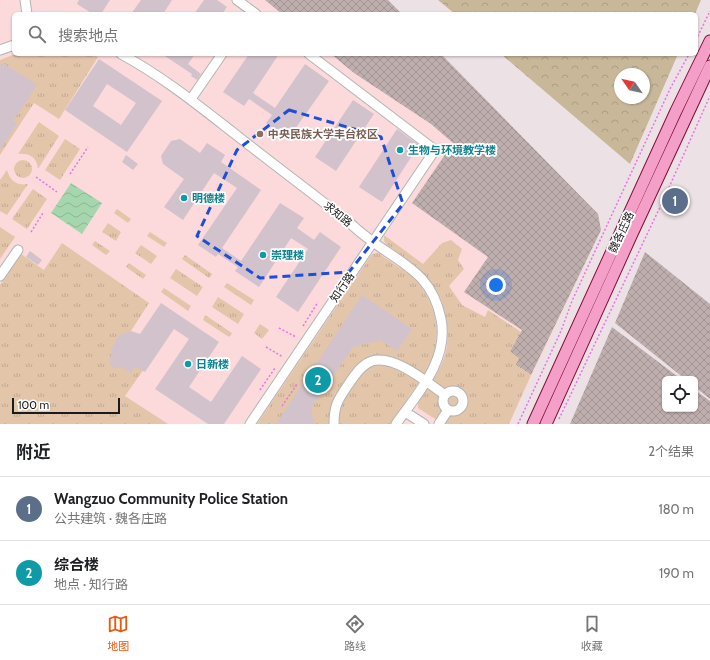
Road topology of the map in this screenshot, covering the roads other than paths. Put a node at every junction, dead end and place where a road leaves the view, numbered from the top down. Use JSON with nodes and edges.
{"nodes":[{"id":1,"x":25,"y":0,"type":"edge"},
{"id":2,"x":237,"y":0,"type":"edge"},
{"id":3,"x":27,"y":12,"type":"edge"},
{"id":4,"x":251,"y":12,"type":"edge"},
{"id":5,"x":710,"y":41,"type":"edge"},
{"id":6,"x":12,"y":46,"type":"edge"},
{"id":7,"x":0,"y":50,"type":"edge"},
{"id":8,"x":124,"y":56,"type":"edge"},
{"id":9,"x":221,"y":56,"type":"edge"},
{"id":10,"x":312,"y":56,"type":"edge"},
{"id":11,"x":710,"y":66,"type":"edge"},
{"id":12,"x":191,"y":99,"type":"junction"},
{"id":13,"x":372,"y":242,"type":"junction"},
{"id":14,"x":18,"y":250,"type":"dead end"},
{"id":15,"x":0,"y":276,"type":"edge"},
{"id":16,"x":426,"y":382,"type":"junction"},
{"id":17,"x":445,"y":395,"type":"junction"},
{"id":18,"x":448,"y":410,"type":"junction"},
{"id":19,"x":405,"y":412,"type":"junction"},
{"id":20,"x":250,"y":424,"type":"edge"},
{"id":21,"x":334,"y":424,"type":"edge"},
{"id":22,"x":396,"y":424,"type":"edge"},
{"id":23,"x":424,"y":424,"type":"edge"},
{"id":24,"x":439,"y":424,"type":"edge"},
{"id":25,"x":533,"y":424,"type":"edge"},
{"id":26,"x":546,"y":424,"type":"edge"}],
"edges":[{"from":1,"to":3,"type":"street"},
{"from":2,"to":4,"type":"street"},
{"from":5,"to":25,"type":"main road","name":"魏各庄路"},
{"from":6,"to":7,"type":"street"},
{"from":8,"to":12,"type":"street","name":"求知路"},
{"from":9,"to":12,"type":"street"},
{"from":10,"to":13,"type":"street","name":"知行路"},
{"from":11,"to":26,"type":"main road","name":"魏各庄路"},
{"from":12,"to":13,"type":"street","name":"求知路"},
{"from":13,"to":16,"type":"street","name":"求知路"},
{"from":13,"to":20,"type":"street","name":"知行路"},
{"from":14,"to":15,"type":"street"},
{"from":16,"to":17,"type":"street"},
{"from":16,"to":19,"type":"street","name":"求知路"},
{"from":16,"to":21,"type":"street"},
{"from":17,"to":18,"type":"street"},
{"from":17,"to":18,"type":"street"},
{"from":18,"to":24,"type":"street"},
{"from":19,"to":22,"type":"street","name":"求知路"},
{"from":19,"to":23,"type":"street"}]}
